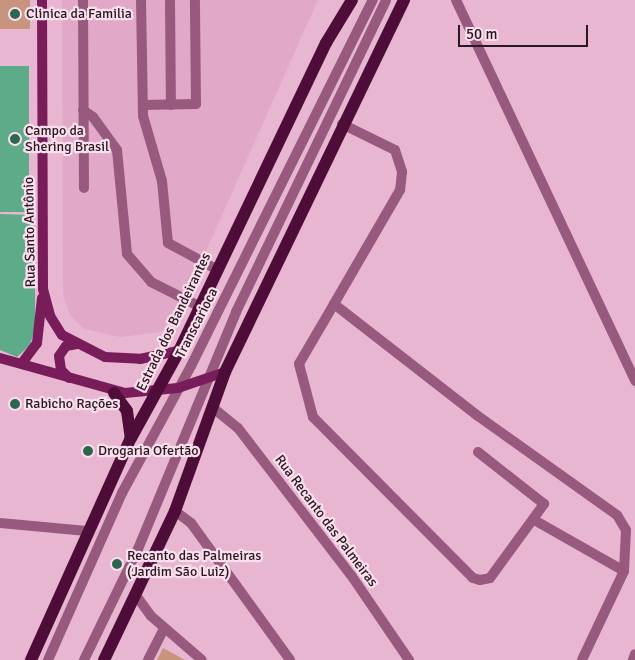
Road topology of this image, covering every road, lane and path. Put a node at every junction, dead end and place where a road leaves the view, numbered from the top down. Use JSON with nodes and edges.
{"nodes":[{"id":1,"x":42,"y":0,"type":"edge"},
{"id":2,"x":83,"y":0,"type":"edge"},
{"id":3,"x":141,"y":0,"type":"edge"},
{"id":4,"x":170,"y":0,"type":"edge"},
{"id":5,"x":194,"y":0,"type":"edge"},
{"id":6,"x":352,"y":0,"type":"edge"},
{"id":7,"x":373,"y":0,"type":"edge"},
{"id":8,"x":386,"y":0,"type":"edge"},
{"id":9,"x":404,"y":0,"type":"edge"},
{"id":10,"x":456,"y":0,"type":"edge"},
{"id":11,"x":143,"y":105,"type":"junction"},
{"id":12,"x":171,"y":105,"type":"junction"},
{"id":13,"x":83,"y":110,"type":"junction"},
{"id":14,"x":342,"y":124,"type":"junction"},
{"id":15,"x":84,"y":188,"type":"dead end"},
{"id":16,"x":216,"y":269,"type":"junction"},
{"id":17,"x":43,"y":289,"type":"junction"},
{"id":18,"x":334,"y":304,"type":"junction"},
{"id":19,"x":199,"y":306,"type":"junction"},
{"id":20,"x":77,"y":344,"type":"junction"},
{"id":21,"x":179,"y":351,"type":"junction"},
{"id":22,"x":0,"y":358,"type":"edge"},
{"id":23,"x":22,"y":363,"type":"junction"},
{"id":24,"x":225,"y":372,"type":"junction"},
{"id":25,"x":72,"y":380,"type":"junction"},
{"id":26,"x":635,"y":380,"type":"edge"},
{"id":27,"x":207,"y":381,"type":"junction"},
{"id":28,"x":178,"y":388,"type":"junction"},
{"id":29,"x":159,"y":390,"type":"junction"},
{"id":30,"x":114,"y":392,"type":"junction"},
{"id":31,"x":212,"y":406,"type":"junction"},
{"id":32,"x":131,"y":438,"type":"junction"},
{"id":33,"x":478,"y":452,"type":"dead end"},
{"id":34,"x":175,"y":510,"type":"junction"},
{"id":35,"x":536,"y":521,"type":"junction"},
{"id":36,"x":0,"y":523,"type":"edge"},
{"id":37,"x":87,"y":531,"type":"junction"},
{"id":38,"x":624,"y":571,"type":"junction"},
{"id":39,"x":135,"y":594,"type":"junction"},
{"id":40,"x":164,"y":628,"type":"junction"},
{"id":41,"x":189,"y":648,"type":"junction"},
{"id":42,"x":635,"y":654,"type":"edge"},
{"id":43,"x":32,"y":660,"type":"edge"},
{"id":44,"x":48,"y":660,"type":"edge"},
{"id":45,"x":84,"y":660,"type":"edge"},
{"id":46,"x":104,"y":660,"type":"edge"},
{"id":47,"x":148,"y":660,"type":"edge"},
{"id":48,"x":184,"y":660,"type":"edge"},
{"id":49,"x":202,"y":660,"type":"edge"},
{"id":50,"x":290,"y":660,"type":"edge"},
{"id":51,"x":409,"y":660,"type":"edge"},
{"id":52,"x":582,"y":660,"type":"edge"},
{"id":53,"x":633,"y":660,"type":"edge"}],
"edges":[{"from":1,"to":17,"type":"street","name":"Rua Santo Antônio"},
{"from":2,"to":13,"type":"street"},
{"from":3,"to":11,"type":"street"},
{"from":4,"to":12,"type":"street"},
{"from":5,"to":12,"type":"street"},
{"from":6,"to":16,"type":"main road","name":"Estrada dos Bandeirantes"},
{"from":7,"to":28,"type":"street","name":"Transcarioca"},
{"from":8,"to":27,"type":"street"},
{"from":9,"to":14,"type":"main road"},
{"from":10,"to":26,"type":"street"},
{"from":11,"to":12,"type":"street"},
{"from":11,"to":16,"type":"street"},
{"from":13,"to":15,"type":"street"},
{"from":13,"to":19,"type":"street"},
{"from":14,"to":18,"type":"street"},
{"from":14,"to":24,"type":"main road"},
{"from":16,"to":19,"type":"main road","name":"Estrada dos Bandeirantes"},
{"from":17,"to":20,"type":"street","name":"Rua Santo Antônio"},
{"from":17,"to":23,"type":"street"},
{"from":18,"to":35,"type":"street"},
{"from":18,"to":38,"type":"street"},
{"from":19,"to":21,"type":"main road","name":"Estrada dos Bandeirantes"},
{"from":20,"to":21,"type":"street","name":"Rua Santo Antônio"},
{"from":20,"to":25,"type":"street"},
{"from":21,"to":29,"type":"main road","name":"Estrada dos Bandeirantes"},
{"from":22,"to":23,"type":"street"},
{"from":23,"to":25,"type":"street"},
{"from":24,"to":27,"type":"street"},
{"from":24,"to":31,"type":"main road"},
{"from":25,"to":30,"type":"street"},
{"from":27,"to":28,"type":"street"},
{"from":27,"to":45,"type":"street"},
{"from":28,"to":29,"type":"street"},
{"from":28,"to":44,"type":"street","name":"Transcarioca"},
{"from":29,"to":30,"type":"street"},
{"from":29,"to":32,"type":"main road","name":"Estrada dos Bandeirantes"},
{"from":30,"to":32,"type":"main road"},
{"from":31,"to":34,"type":"main road"},
{"from":31,"to":51,"type":"street","name":"Rua Recanto das Palmeiras"},
{"from":32,"to":37,"type":"main road","name":"Estrada dos Bandeirantes"},
{"from":33,"to":35,"type":"street"},
{"from":34,"to":39,"type":"main road"},
{"from":34,"to":50,"type":"street"},
{"from":35,"to":38,"type":"street"},
{"from":36,"to":37,"type":"street"},
{"from":37,"to":43,"type":"main road","name":"Estrada dos Bandeirantes"},
{"from":38,"to":52,"type":"street"},
{"from":39,"to":40,"type":"street"},
{"from":39,"to":46,"type":"main road"},
{"from":40,"to":41,"type":"street"},
{"from":40,"to":47,"type":"street"},
{"from":41,"to":48,"type":"street"},
{"from":41,"to":49,"type":"street"},
{"from":42,"to":53,"type":"street"}]}
